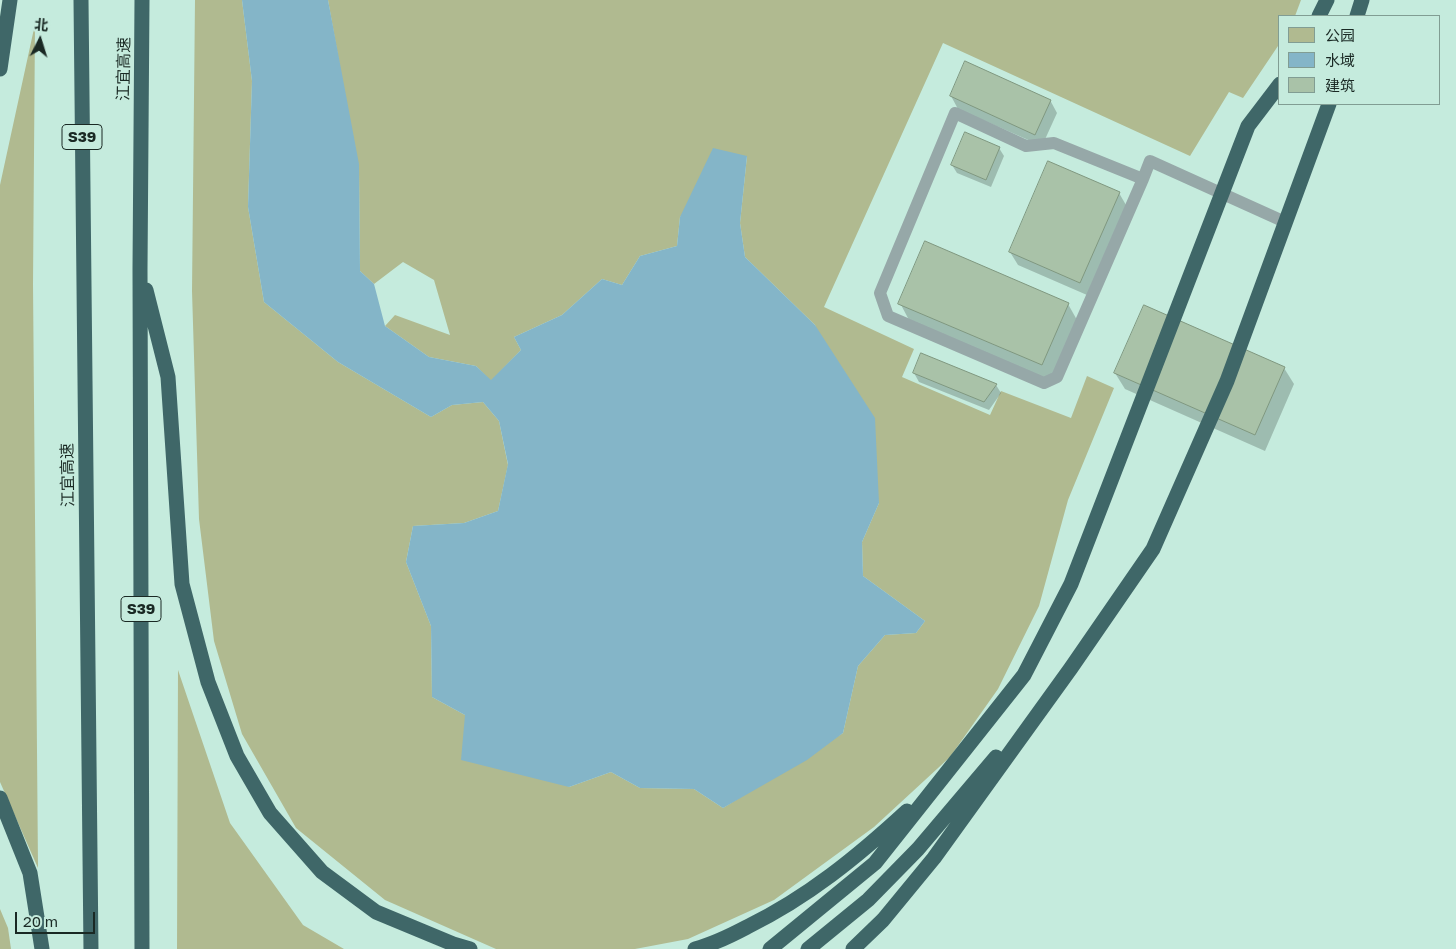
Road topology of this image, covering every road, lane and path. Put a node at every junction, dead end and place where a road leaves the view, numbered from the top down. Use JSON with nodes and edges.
{"nodes":[{"id":1,"x":10,"y":0,"type":"edge"},
{"id":2,"x":82,"y":0,"type":"edge"},
{"id":3,"x":142,"y":0,"type":"edge"},
{"id":4,"x":1328,"y":0,"type":"edge"},
{"id":5,"x":1362,"y":0,"type":"edge"},
{"id":6,"x":1320,"y":15,"type":"edge"},
{"id":7,"x":1357,"y":15,"type":"edge"},
{"id":8,"x":0,"y":68,"type":"edge"},
{"id":9,"x":1278,"y":87,"type":"edge"},
{"id":10,"x":1328,"y":105,"type":"edge"},
{"id":11,"x":1143,"y":179,"type":"junction"},
{"id":12,"x":1222,"y":195,"type":"junction"},
{"id":13,"x":1285,"y":222,"type":"junction"},
{"id":14,"x":140,"y":269,"type":"junction"},
{"id":15,"x":1071,"y":668,"type":"junction"},
{"id":16,"x":943,"y":778,"type":"junction"},
{"id":17,"x":0,"y":798,"type":"edge"},
{"id":18,"x":42,"y":949,"type":"edge"},
{"id":19,"x":91,"y":949,"type":"edge"},
{"id":20,"x":142,"y":949,"type":"edge"},
{"id":21,"x":470,"y":949,"type":"edge"},
{"id":22,"x":695,"y":949,"type":"edge"},
{"id":23,"x":770,"y":949,"type":"edge"},
{"id":24,"x":808,"y":949,"type":"edge"},
{"id":25,"x":853,"y":949,"type":"edge"}],
"edges":[{"from":1,"to":8,"type":"highway"},
{"from":2,"to":19,"type":"highway","name":"江宜高速","number":"S39"},
{"from":3,"to":14,"type":"highway","name":"江宜高速","number":"S39"},
{"from":4,"to":6,"type":"highway"},
{"from":5,"to":7,"type":"highway"},
{"from":9,"to":12,"type":"highway"},
{"from":10,"to":13,"type":"highway"},
{"from":11,"to":11,"type":"lane"},
{"from":11,"to":12,"type":"lane"},
{"from":12,"to":13,"type":"lane"},
{"from":12,"to":16,"type":"highway"},
{"from":13,"to":15,"type":"highway"},
{"from":14,"to":20,"type":"highway","name":"江宜高速","number":"S39"},
{"from":14,"to":21,"type":"highway"},
{"from":15,"to":24,"type":"highway"},
{"from":15,"to":25,"type":"highway"},
{"from":16,"to":22,"type":"highway"},
{"from":16,"to":23,"type":"highway"},
{"from":17,"to":18,"type":"highway"}]}
